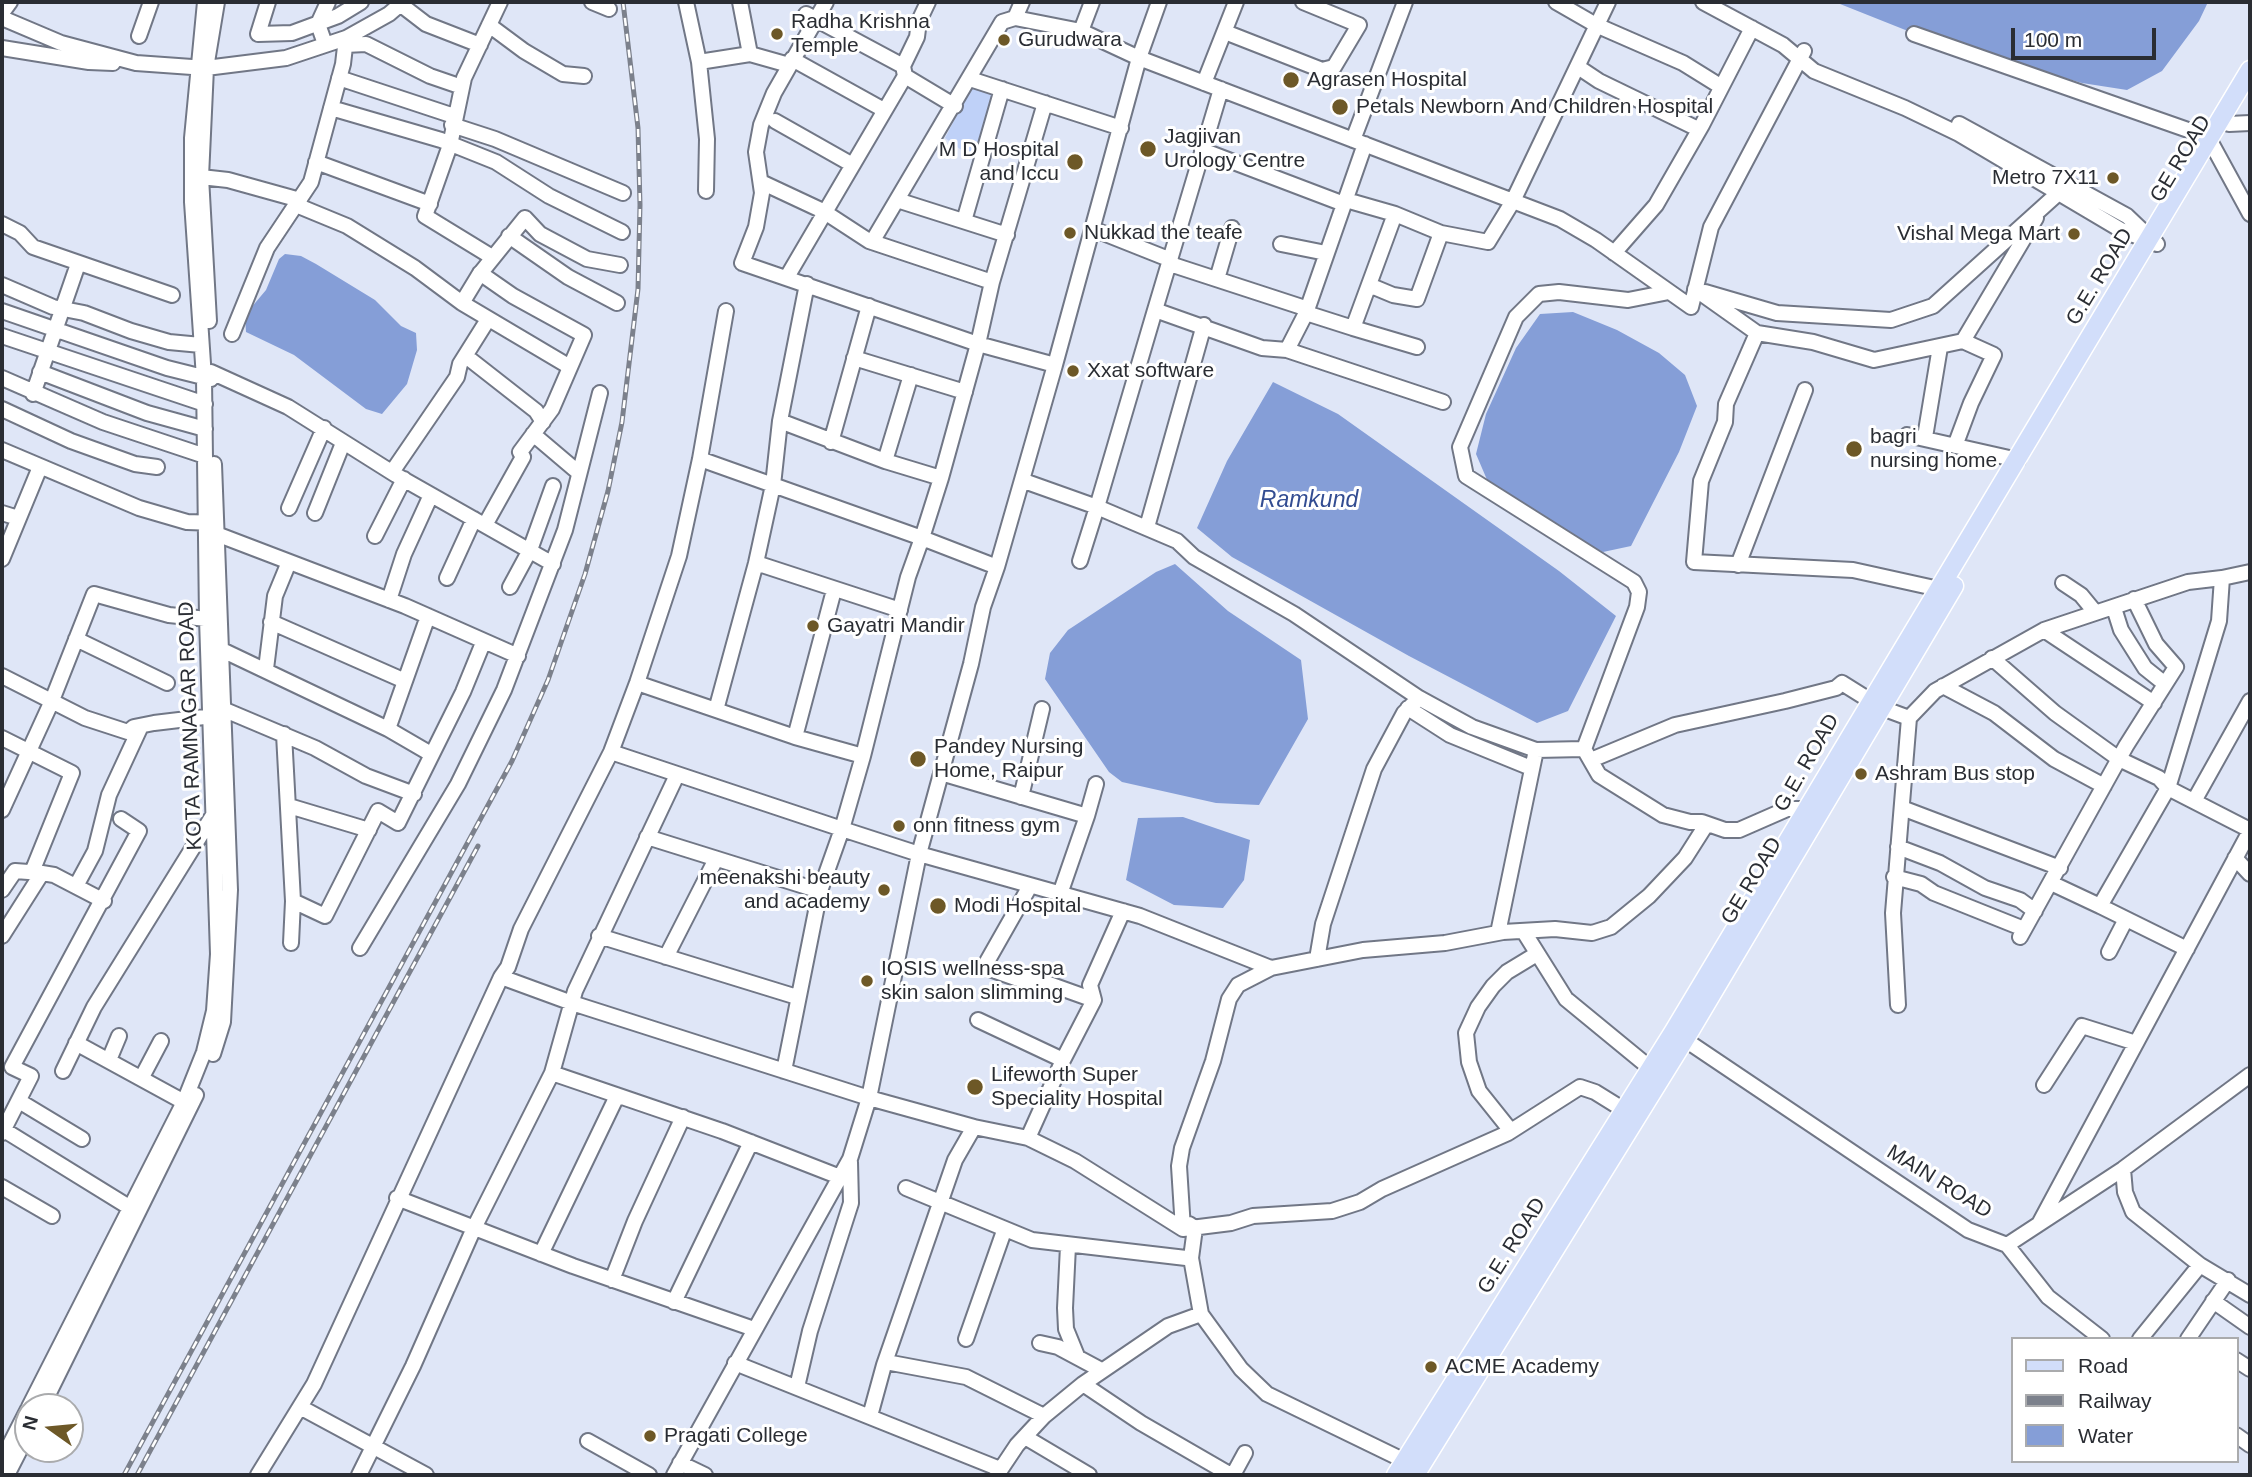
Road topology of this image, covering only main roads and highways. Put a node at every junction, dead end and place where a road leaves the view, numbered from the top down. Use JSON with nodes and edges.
{"nodes":[{"id":1,"x":2250,"y":69,"type":"edge"},
{"id":2,"x":2250,"y":90,"type":"edge"},
{"id":3,"x":2211,"y":143,"type":"junction"},
{"id":4,"x":2152,"y":241,"type":"junction"},
{"id":5,"x":1876,"y":705,"type":"junction"},
{"id":6,"x":1679,"y":1035,"type":"junction"},
{"id":7,"x":1405,"y":1470,"type":"edge"}],
"edges":[{"from":1,"to":3,"type":"main road"},
{"from":2,"to":3,"type":"main road","name":"GE ROAD"},
{"from":3,"to":4,"type":"main road","name":"GE ROAD"},
{"from":4,"to":5,"type":"main road","name":"GE ROAD"},
{"from":4,"to":5,"type":"main road","name":"G.E. ROAD"},
{"from":5,"to":6,"type":"main road","name":"GE ROAD"},
{"from":6,"to":7,"type":"main road","name":"GE ROAD"},
{"from":6,"to":7,"type":"main road","name":"G.E. ROAD"}]}
